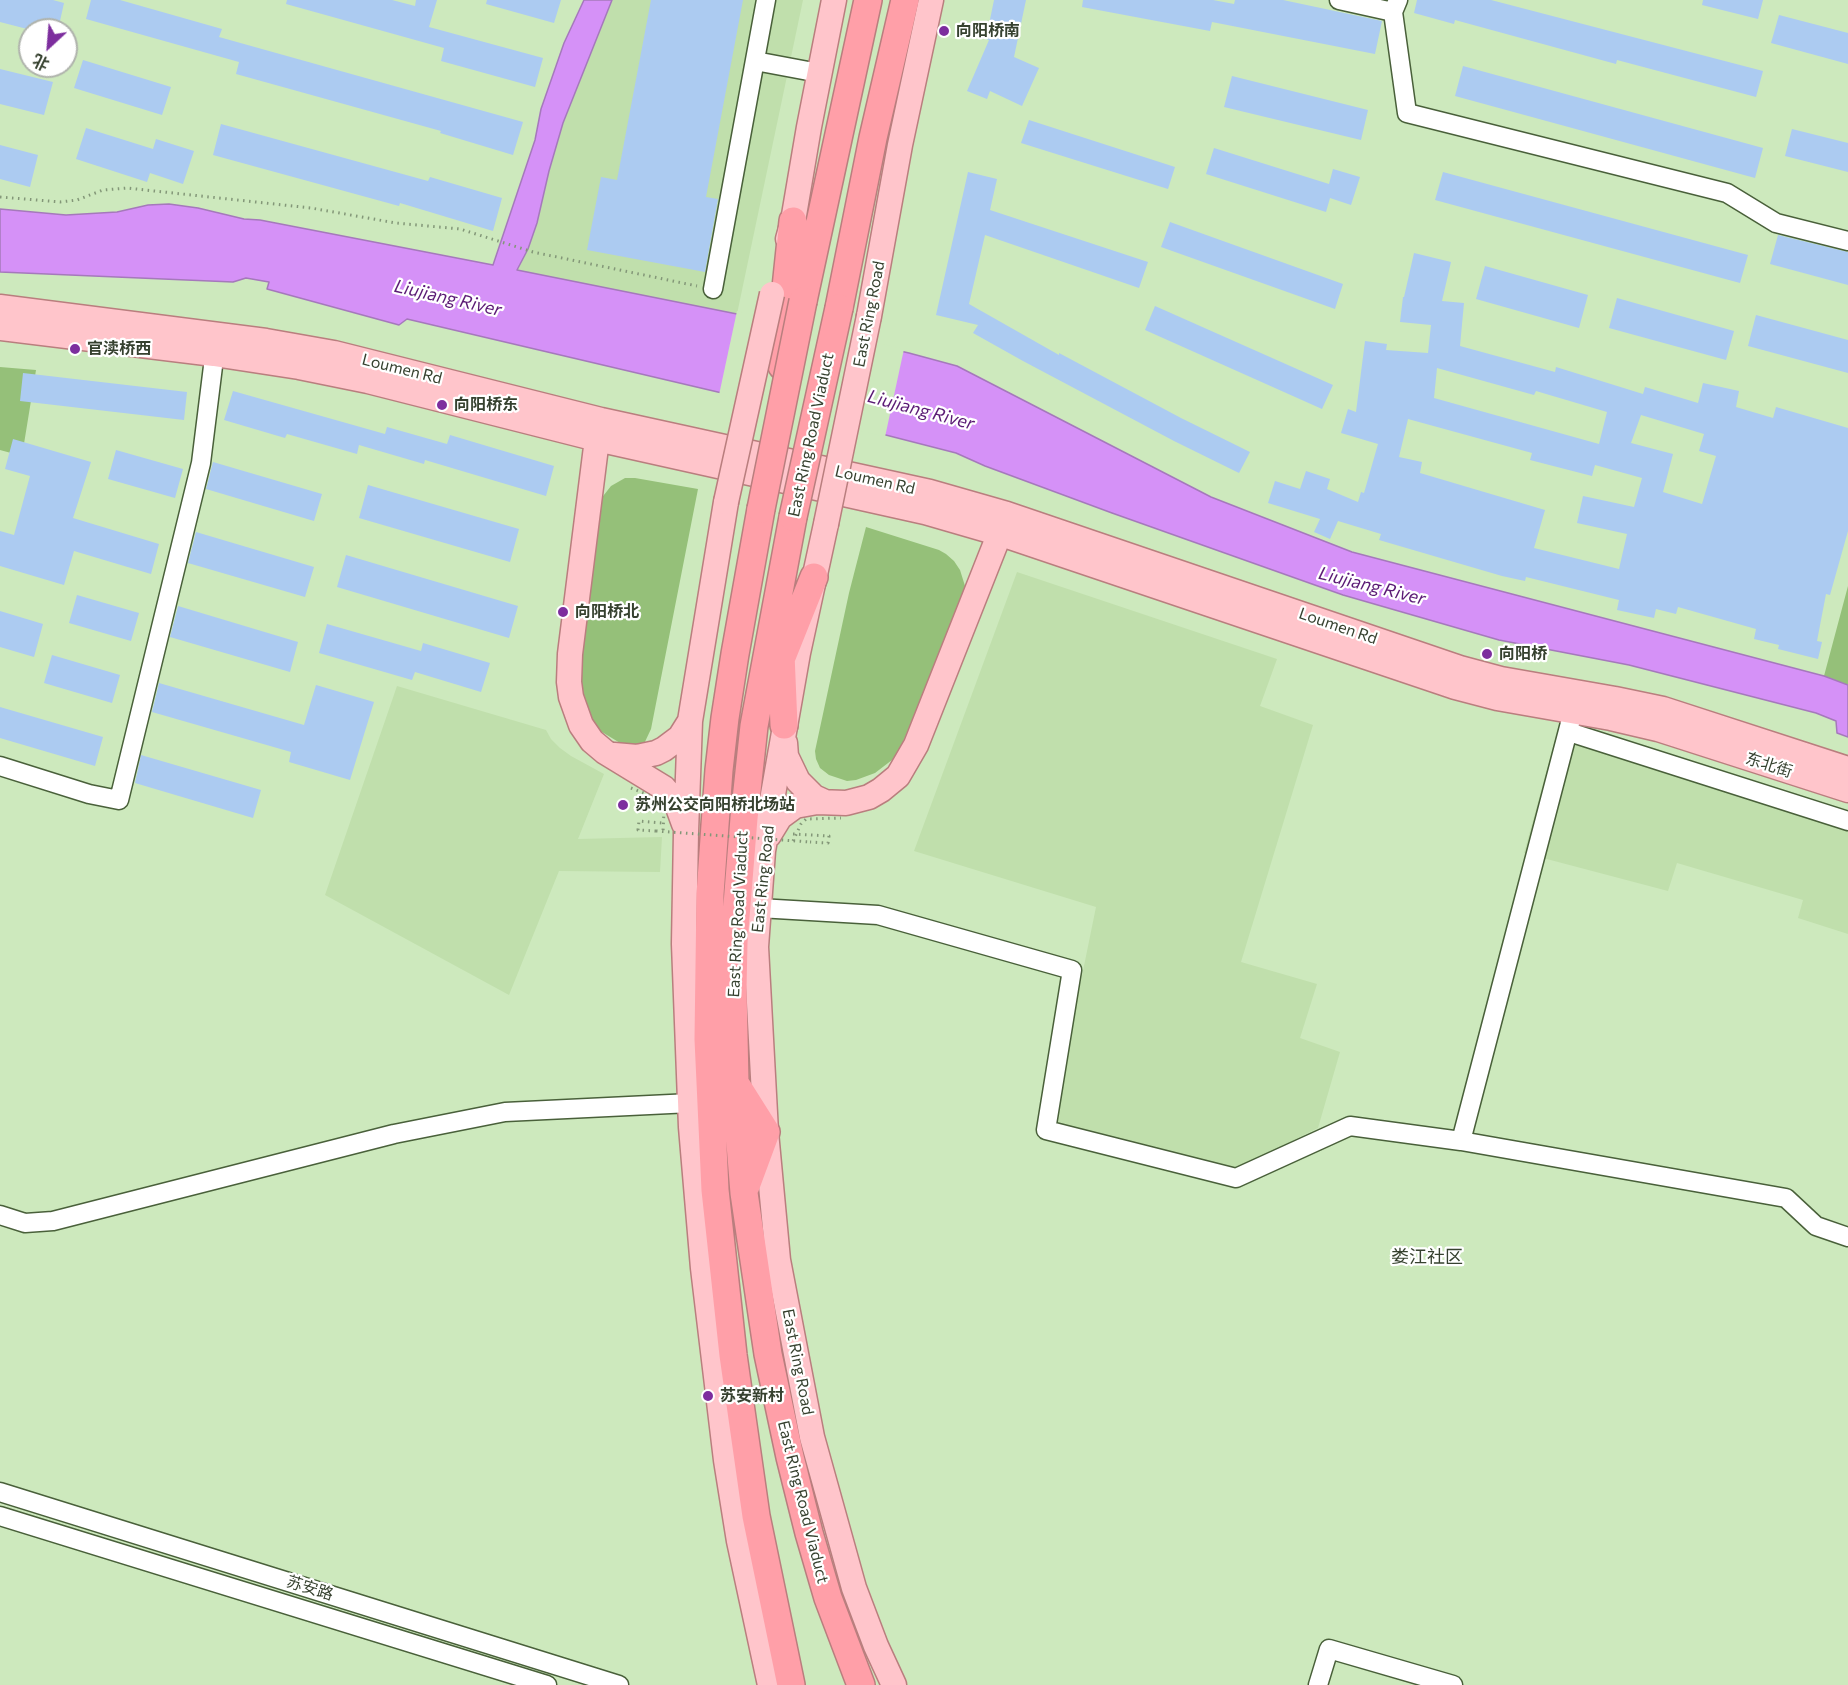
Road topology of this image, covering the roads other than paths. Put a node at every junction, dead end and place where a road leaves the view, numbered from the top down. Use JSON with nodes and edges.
{"nodes":[{"id":1,"x":766,"y":0,"type":"edge"},
{"id":2,"x":834,"y":0,"type":"edge"},
{"id":3,"x":868,"y":0,"type":"edge"},
{"id":4,"x":931,"y":0,"type":"edge"},
{"id":5,"x":1339,"y":0,"type":"edge"},
{"id":6,"x":905,"y":2,"type":"edge"},
{"id":7,"x":1395,"y":6,"type":"edge"},
{"id":8,"x":755,"y":61,"type":"junction"},
{"id":9,"x":819,"y":73,"type":"junction"},
{"id":10,"x":793,"y":221,"type":"joint"},
{"id":11,"x":1848,"y":241,"type":"edge"},
{"id":12,"x":713,"y":289,"type":"road end"},
{"id":13,"x":787,"y":297,"type":"junction"},
{"id":14,"x":0,"y":308,"type":"edge"},
{"id":15,"x":0,"y":328,"type":"edge"},
{"id":16,"x":216,"y":344,"type":"junction"},
{"id":17,"x":599,"y":430,"type":"junction"},
{"id":18,"x":1004,"y":524,"type":"junction"},
{"id":19,"x":814,"y":577,"type":"junction"},
{"id":20,"x":779,"y":596,"type":"junction"},
{"id":21,"x":782,"y":659,"type":"junction"},
{"id":22,"x":1574,"y":712,"type":"junction"},
{"id":23,"x":690,"y":721,"type":"junction"},
{"id":24,"x":784,"y":725,"type":"junction"},
{"id":25,"x":754,"y":726,"type":"junction"},
{"id":26,"x":1693,"y":729,"type":"junction"},
{"id":27,"x":609,"y":754,"type":"junction"},
{"id":28,"x":0,"y":766,"type":"edge"},
{"id":29,"x":1848,"y":769,"type":"edge"},
{"id":30,"x":1848,"y":790,"type":"edge"},
{"id":31,"x":833,"y":810,"type":"junction"},
{"id":32,"x":1848,"y":820,"type":"edge"},
{"id":33,"x":674,"y":832,"type":"junction"},
{"id":34,"x":763,"y":851,"type":"junction"},
{"id":35,"x":759,"y":908,"type":"junction"},
{"id":36,"x":735,"y":1082,"type":"junction"},
{"id":37,"x":690,"y":1103,"type":"junction"},
{"id":38,"x":766,"y":1132,"type":"junction"},
{"id":39,"x":1461,"y":1141,"type":"junction"},
{"id":40,"x":744,"y":1193,"type":"junction"},
{"id":41,"x":0,"y":1215,"type":"edge"},
{"id":42,"x":1848,"y":1237,"type":"edge"},
{"id":43,"x":0,"y":1492,"type":"edge"},
{"id":44,"x":0,"y":1516,"type":"edge"},
{"id":45,"x":616,"y":1684,"type":"edge"},
{"id":46,"x":547,"y":1685,"type":"edge"},
{"id":47,"x":770,"y":1685,"type":"edge"},
{"id":48,"x":791,"y":1685,"type":"edge"},
{"id":49,"x":861,"y":1685,"type":"edge"},
{"id":50,"x":894,"y":1685,"type":"edge"},
{"id":51,"x":1318,"y":1685,"type":"edge"},
{"id":52,"x":1453,"y":1685,"type":"edge"}],
"edges":[{"from":1,"to":8,"type":"street"},
{"from":2,"to":9,"type":"main road"},
{"from":3,"to":13,"type":"highway","name":"East Ring Road Viaduct"},
{"from":4,"to":19,"type":"main road","name":"East Ring Road","bridge":true},
{"from":5,"to":7,"type":"street"},
{"from":6,"to":20,"type":"highway","name":"East Ring Road Viaduct","bridge":true},
{"from":7,"to":11,"type":"street"},
{"from":8,"to":9,"type":"street"},
{"from":8,"to":12,"type":"street"},
{"from":9,"to":10,"type":"main road"},
{"from":10,"to":13,"type":"highway"},
{"from":13,"to":23,"type":"main road","bridge":true},
{"from":13,"to":48,"type":"highway","name":"East Ring Road Viaduct","bridge":true},
{"from":14,"to":16,"type":"main road","name":"Loumen Rd"},
{"from":15,"to":16,"type":"main road","name":"Loumen Rd"},
{"from":16,"to":17,"type":"main road","name":"Loumen Rd"},
{"from":16,"to":28,"type":"street"},
{"from":17,"to":18,"type":"main road","name":"Loumen Rd"},
{"from":17,"to":27,"type":"main road"},
{"from":18,"to":22,"type":"main road","name":"Loumen Rd"},
{"from":18,"to":31,"type":"main road"},
{"from":19,"to":21,"type":"highway"},
{"from":19,"to":24,"type":"main road","name":"East Ring Road"},
{"from":20,"to":21,"type":"highway"},
{"from":20,"to":25,"type":"highway","name":"East Ring Road Viaduct"},
{"from":21,"to":24,"type":"highway"},
{"from":21,"to":25,"type":"highway"},
{"from":22,"to":26,"type":"main road","name":"Loumen Rd"},
{"from":22,"to":32,"type":"street"},
{"from":22,"to":39,"type":"street"},
{"from":23,"to":27,"type":"main road"},
{"from":23,"to":33,"type":"main road"},
{"from":24,"to":31,"type":"main road"},
{"from":24,"to":34,"type":"main road","name":"East Ring Road"},
{"from":25,"to":36,"type":"highway","name":"East Ring Road Viaduct"},
{"from":26,"to":29,"type":"main road","name":"东北街"},
{"from":26,"to":30,"type":"main road","name":"东北街"},
{"from":27,"to":33,"type":"main road"},
{"from":31,"to":34,"type":"main road"},
{"from":33,"to":37,"type":"main road"},
{"from":34,"to":35,"type":"main road","name":"East Ring Road"},
{"from":35,"to":38,"type":"main road","name":"East Ring Road"},
{"from":35,"to":39,"type":"street"},
{"from":36,"to":38,"type":"highway"},
{"from":36,"to":40,"type":"highway","name":"East Ring Road Viaduct"},
{"from":37,"to":41,"type":"street"},
{"from":37,"to":47,"type":"main road"},
{"from":38,"to":40,"type":"highway"},
{"from":38,"to":50,"type":"main road","name":"East Ring Road"},
{"from":39,"to":42,"type":"street"},
{"from":40,"to":49,"type":"highway","name":"East Ring Road Viaduct"},
{"from":43,"to":45,"type":"street","name":"苏安路"},
{"from":44,"to":46,"type":"street","name":"苏安路"},
{"from":51,"to":52,"type":"street"}]}
